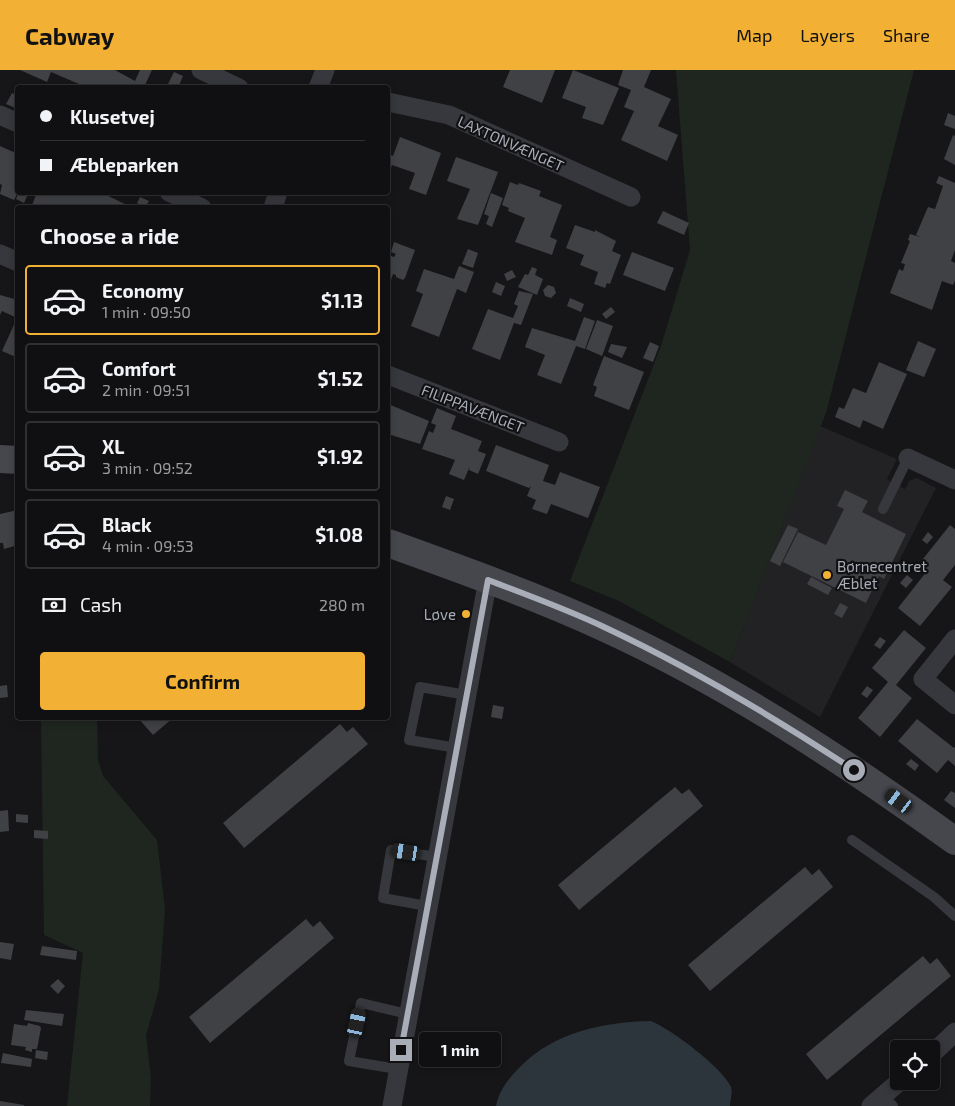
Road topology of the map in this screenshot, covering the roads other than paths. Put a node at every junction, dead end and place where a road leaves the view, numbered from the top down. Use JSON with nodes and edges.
{"nodes":[{"id":1,"x":201,"y":70,"type":"edge"},
{"id":2,"x":233,"y":85,"type":"edge"},
{"id":3,"x":390,"y":102,"type":"edge"},
{"id":4,"x":0,"y":115,"type":"edge"},
{"id":5,"x":15,"y":122,"type":"edge"},
{"id":6,"x":175,"y":195,"type":"edge"},
{"id":7,"x":631,"y":197,"type":"dead end"},
{"id":8,"x":196,"y":205,"type":"edge"},
{"id":9,"x":0,"y":254,"type":"edge"},
{"id":10,"x":15,"y":261,"type":"edge"},
{"id":11,"x":390,"y":376,"type":"edge"},
{"id":12,"x":559,"y":442,"type":"dead end"},
{"id":13,"x":908,"y":458,"type":"joint"},
{"id":14,"x":0,"y":459,"type":"edge"},
{"id":15,"x":15,"y":460,"type":"edge"},
{"id":16,"x":955,"y":480,"type":"edge"},
{"id":17,"x":883,"y":509,"type":"dead end"},
{"id":18,"x":390,"y":544,"type":"edge"},
{"id":19,"x":488,"y":580,"type":"junction"},
{"id":20,"x":955,"y":639,"type":"edge"},
{"id":21,"x":467,"y":695,"type":"junction"},
{"id":22,"x":955,"y":705,"type":"edge"},
{"id":23,"x":457,"y":748,"type":"junction"},
{"id":24,"x":852,"y":840,"type":"dead end"},
{"id":25,"x":955,"y":841,"type":"edge"},
{"id":26,"x":437,"y":857,"type":"junction"},
{"id":27,"x":428,"y":906,"type":"junction"},
{"id":28,"x":955,"y":916,"type":"edge"},
{"id":29,"x":408,"y":1014,"type":"junction"},
{"id":30,"x":955,"y":1032,"type":"edge"},
{"id":31,"x":940,"y":1046,"type":"edge"},
{"id":32,"x":398,"y":1068,"type":"junction"},
{"id":33,"x":893,"y":1090,"type":"edge"},
{"id":34,"x":882,"y":1103,"type":"edge"},
{"id":35,"x":392,"y":1106,"type":"edge"}],
"edges":[{"from":1,"to":2,"type":"street"},
{"from":3,"to":7,"type":"street","name":"LAXTONVÆNGET"},
{"from":4,"to":5,"type":"street"},
{"from":6,"to":8,"type":"street"},
{"from":9,"to":10,"type":"street"},
{"from":11,"to":12,"type":"street","name":"FILIPPAVÆNGET"},
{"from":13,"to":16,"type":"street"},
{"from":13,"to":17,"type":"lane"},
{"from":14,"to":15,"type":"street"},
{"from":18,"to":19,"type":"street"},
{"from":19,"to":21,"type":"street"},
{"from":19,"to":25,"type":"street"},
{"from":20,"to":22,"type":"street"},
{"from":21,"to":23,"type":"street"},
{"from":21,"to":23,"type":"lane"},
{"from":23,"to":26,"type":"street"},
{"from":24,"to":28,"type":"lane"},
{"from":26,"to":27,"type":"street"},
{"from":26,"to":27,"type":"lane"},
{"from":27,"to":29,"type":"street"},
{"from":29,"to":32,"type":"street"},
{"from":29,"to":32,"type":"lane"},
{"from":30,"to":31,"type":"street"},
{"from":32,"to":35,"type":"street"},
{"from":33,"to":34,"type":"street"}]}
